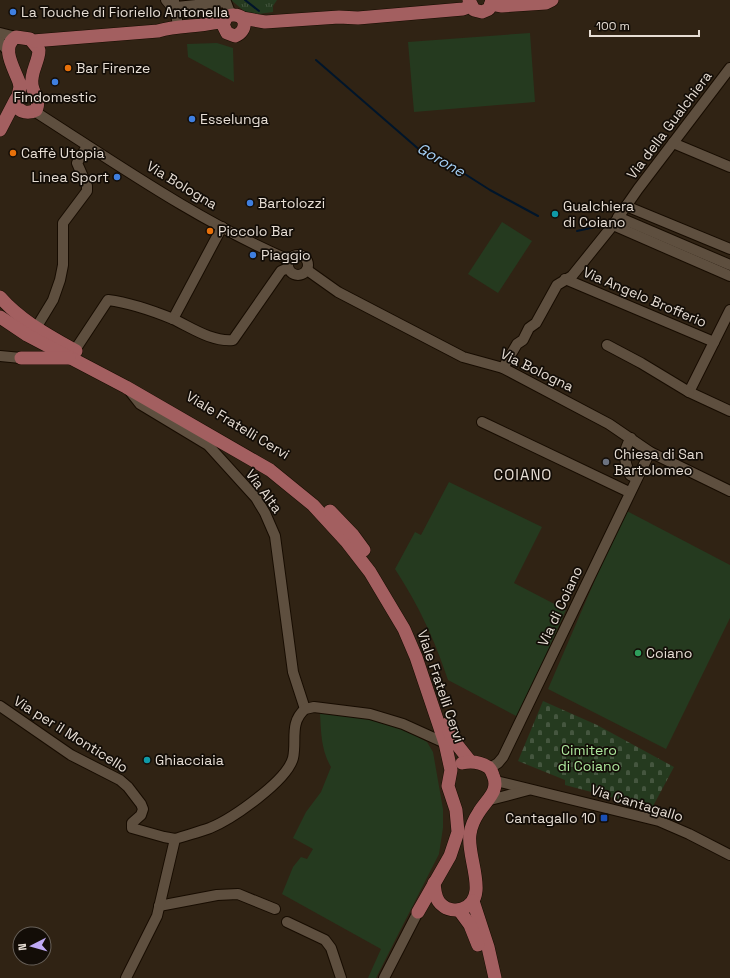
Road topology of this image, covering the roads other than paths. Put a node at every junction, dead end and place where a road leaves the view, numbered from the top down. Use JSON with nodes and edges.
{"nodes":[{"id":1,"x":166,"y":0,"type":"edge"},
{"id":2,"x":552,"y":0,"type":"edge"},
{"id":3,"x":469,"y":2,"type":"edge"},
{"id":4,"x":492,"y":2,"type":"edge"},
{"id":5,"x":175,"y":4,"type":"edge"},
{"id":6,"x":233,"y":17,"type":"junction"},
{"id":7,"x":178,"y":26,"type":"junction"},
{"id":8,"x":0,"y":33,"type":"edge"},
{"id":9,"x":16,"y":37,"type":"junction"},
{"id":10,"x":69,"y":38,"type":"junction"},
{"id":11,"x":33,"y":41,"type":"junction"},
{"id":12,"x":3,"y":46,"type":"edge"},
{"id":13,"x":39,"y":54,"type":"junction"},
{"id":14,"x":730,"y":68,"type":"edge"},
{"id":15,"x":16,"y":99,"type":"junction"},
{"id":16,"x":32,"y":108,"type":"junction"},
{"id":17,"x":0,"y":130,"type":"edge"},
{"id":18,"x":0,"y":138,"type":"edge"},
{"id":19,"x":674,"y":143,"type":"junction"},
{"id":20,"x":87,"y":146,"type":"junction"},
{"id":21,"x":730,"y":167,"type":"edge"},
{"id":22,"x":626,"y":206,"type":"junction"},
{"id":23,"x":616,"y":221,"type":"junction"},
{"id":24,"x":222,"y":227,"type":"junction"},
{"id":25,"x":730,"y":249,"type":"edge"},
{"id":26,"x":288,"y":264,"type":"junction"},
{"id":27,"x":730,"y":265,"type":"edge"},
{"id":28,"x":307,"y":270,"type":"junction"},
{"id":29,"x":730,"y":276,"type":"edge"},
{"id":30,"x":566,"y":279,"type":"junction"},
{"id":31,"x":0,"y":297,"type":"edge"},
{"id":32,"x":0,"y":317,"type":"edge"},
{"id":33,"x":729,"y":317,"type":"edge"},
{"id":34,"x":173,"y":320,"type":"junction"},
{"id":35,"x":32,"y":332,"type":"junction"},
{"id":36,"x":714,"y":342,"type":"junction"},
{"id":37,"x":607,"y":345,"type":"dead end"},
{"id":38,"x":74,"y":354,"type":"junction"},
{"id":39,"x":0,"y":356,"type":"edge"},
{"id":40,"x":21,"y":358,"type":"junction"},
{"id":41,"x":503,"y":368,"type":"junction"},
{"id":42,"x":126,"y":387,"type":"junction"},
{"id":43,"x":689,"y":392,"type":"junction"},
{"id":44,"x":730,"y":411,"type":"edge"},
{"id":45,"x":482,"y":422,"type":"dead end"},
{"id":46,"x":631,"y":438,"type":"junction"},
{"id":47,"x":650,"y":452,"type":"junction"},
{"id":48,"x":636,"y":478,"type":"junction"},
{"id":49,"x":730,"y":491,"type":"edge"},
{"id":50,"x":629,"y":492,"type":"junction"},
{"id":51,"x":0,"y":706,"type":"edge"},
{"id":52,"x":305,"y":709,"type":"junction"},
{"id":53,"x":445,"y":743,"type":"junction"},
{"id":54,"x":470,"y":762,"type":"junction"},
{"id":55,"x":490,"y":768,"type":"junction"},
{"id":56,"x":451,"y":770,"type":"junction"},
{"id":57,"x":496,"y":781,"type":"junction"},
{"id":58,"x":532,"y":789,"type":"junction"},
{"id":59,"x":490,"y":800,"type":"junction"},
{"id":60,"x":175,"y":838,"type":"junction"},
{"id":61,"x":729,"y":855,"type":"edge"},
{"id":62,"x":434,"y":883,"type":"junction"},
{"id":63,"x":473,"y":901,"type":"junction"},
{"id":64,"x":442,"y":905,"type":"junction"},
{"id":65,"x":159,"y":906,"type":"junction"},
{"id":66,"x":275,"y":909,"type":"dead end"},
{"id":67,"x":459,"y":910,"type":"junction"},
{"id":68,"x":418,"y":912,"type":"junction"},
{"id":69,"x":288,"y":922,"type":"dead end"},
{"id":70,"x":126,"y":978,"type":"edge"},
{"id":71,"x":341,"y":978,"type":"edge"},
{"id":72,"x":384,"y":978,"type":"edge"},
{"id":73,"x":487,"y":978,"type":"edge"},
{"id":74,"x":495,"y":978,"type":"edge"}],
"edges":[{"from":1,"to":5,"type":"street"},
{"from":2,"to":4,"type":"main road"},
{"from":3,"to":4,"type":"main road"},
{"from":3,"to":6,"type":"main road"},
{"from":5,"to":6,"type":"street"},
{"from":5,"to":7,"type":"street"},
{"from":6,"to":7,"type":"main road"},
{"from":7,"to":10,"type":"main road"},
{"from":8,"to":9,"type":"street"},
{"from":9,"to":11,"type":"main road"},
{"from":9,"to":12,"type":"main road"},
{"from":10,"to":11,"type":"main road"},
{"from":10,"to":13,"type":"main road"},
{"from":11,"to":13,"type":"main road"},
{"from":12,"to":15,"type":"main road"},
{"from":13,"to":16,"type":"main road"},
{"from":14,"to":19,"type":"street","name":"Via della Gualchiera"},
{"from":15,"to":16,"type":"main road"},
{"from":15,"to":17,"type":"main road"},
{"from":16,"to":18,"type":"main road"},
{"from":16,"to":20,"type":"street","name":"Via Bologna"},
{"from":19,"to":21,"type":"street"},
{"from":19,"to":22,"type":"street","name":"Via della Gualchiera"},
{"from":20,"to":24,"type":"street","name":"Via Bologna"},
{"from":20,"to":35,"type":"street"},
{"from":22,"to":23,"type":"street","name":"Via della Gualchiera"},
{"from":22,"to":25,"type":"street"},
{"from":23,"to":27,"type":"street"},
{"from":23,"to":29,"type":"street"},
{"from":23,"to":30,"type":"street","name":"Via della Gualchiera"},
{"from":24,"to":26,"type":"street","name":"Via Bologna"},
{"from":24,"to":34,"type":"street"},
{"from":26,"to":28,"type":"street","name":"Via Bologna"},
{"from":26,"to":28,"type":"street","name":"Via Bologna"},
{"from":26,"to":34,"type":"street"},
{"from":28,"to":41,"type":"street","name":"Via Bologna"},
{"from":30,"to":36,"type":"street","name":"Via Angelo Brofferio"},
{"from":30,"to":41,"type":"street","name":"Via della Gualchiera"},
{"from":31,"to":35,"type":"main road","name":"Viale Fratelli Cervi"},
{"from":32,"to":35,"type":"main road","name":"Viale Fratelli Cervi"},
{"from":33,"to":36,"type":"street"},
{"from":34,"to":38,"type":"street"},
{"from":35,"to":38,"type":"main road","name":"Viale Fratelli Cervi"},
{"from":35,"to":40,"type":"main road"},
{"from":36,"to":43,"type":"street"},
{"from":37,"to":43,"type":"street"},
{"from":38,"to":40,"type":"main road"},
{"from":38,"to":42,"type":"main road","name":"Viale Fratelli Cervi"},
{"from":38,"to":54,"type":"main road","name":"Viale Fratelli Cervi"},
{"from":39,"to":40,"type":"street"},
{"from":41,"to":46,"type":"street","name":"Via Bologna"},
{"from":42,"to":52,"type":"street","name":"Via Alta"},
{"from":42,"to":53,"type":"main road","name":"Viale Fratelli Cervi"},
{"from":43,"to":44,"type":"street"},
{"from":45,"to":50,"type":"street"},
{"from":46,"to":47,"type":"street","name":"Via Bologna"},
{"from":46,"to":48,"type":"street"},
{"from":47,"to":48,"type":"street","name":"Via di Coiano"},
{"from":47,"to":49,"type":"street","name":"Via Bologna"},
{"from":48,"to":50,"type":"street","name":"Via di Coiano"},
{"from":50,"to":55,"type":"street","name":"Via di Coiano"},
{"from":51,"to":60,"type":"street","name":"Via per il Monticello"},
{"from":52,"to":53,"type":"street"},
{"from":52,"to":60,"type":"street"},
{"from":53,"to":56,"type":"main road","name":"Viale Fratelli Cervi"},
{"from":54,"to":55,"type":"main road"},
{"from":54,"to":56,"type":"main road","name":"Viale Fratelli Cervi"},
{"from":55,"to":57,"type":"main road"},
{"from":56,"to":62,"type":"main road","name":"Viale Fratelli Cervi"},
{"from":57,"to":58,"type":"street","name":"Via Cantagallo"},
{"from":57,"to":59,"type":"main road"},
{"from":58,"to":59,"type":"street","name":"Via Cantagallo"},
{"from":58,"to":61,"type":"street","name":"Via Cantagallo"},
{"from":59,"to":63,"type":"main road"},
{"from":60,"to":65,"type":"street"},
{"from":62,"to":64,"type":"main road"},
{"from":62,"to":68,"type":"main road","name":"Viale Fratelli Cervi"},
{"from":63,"to":67,"type":"main road"},
{"from":63,"to":74,"type":"main road"},
{"from":64,"to":67,"type":"main road"},
{"from":64,"to":68,"type":"main road"},
{"from":65,"to":66,"type":"street"},
{"from":65,"to":70,"type":"street"},
{"from":67,"to":73,"type":"main road"},
{"from":68,"to":72,"type":"street"},
{"from":69,"to":71,"type":"street"}]}
